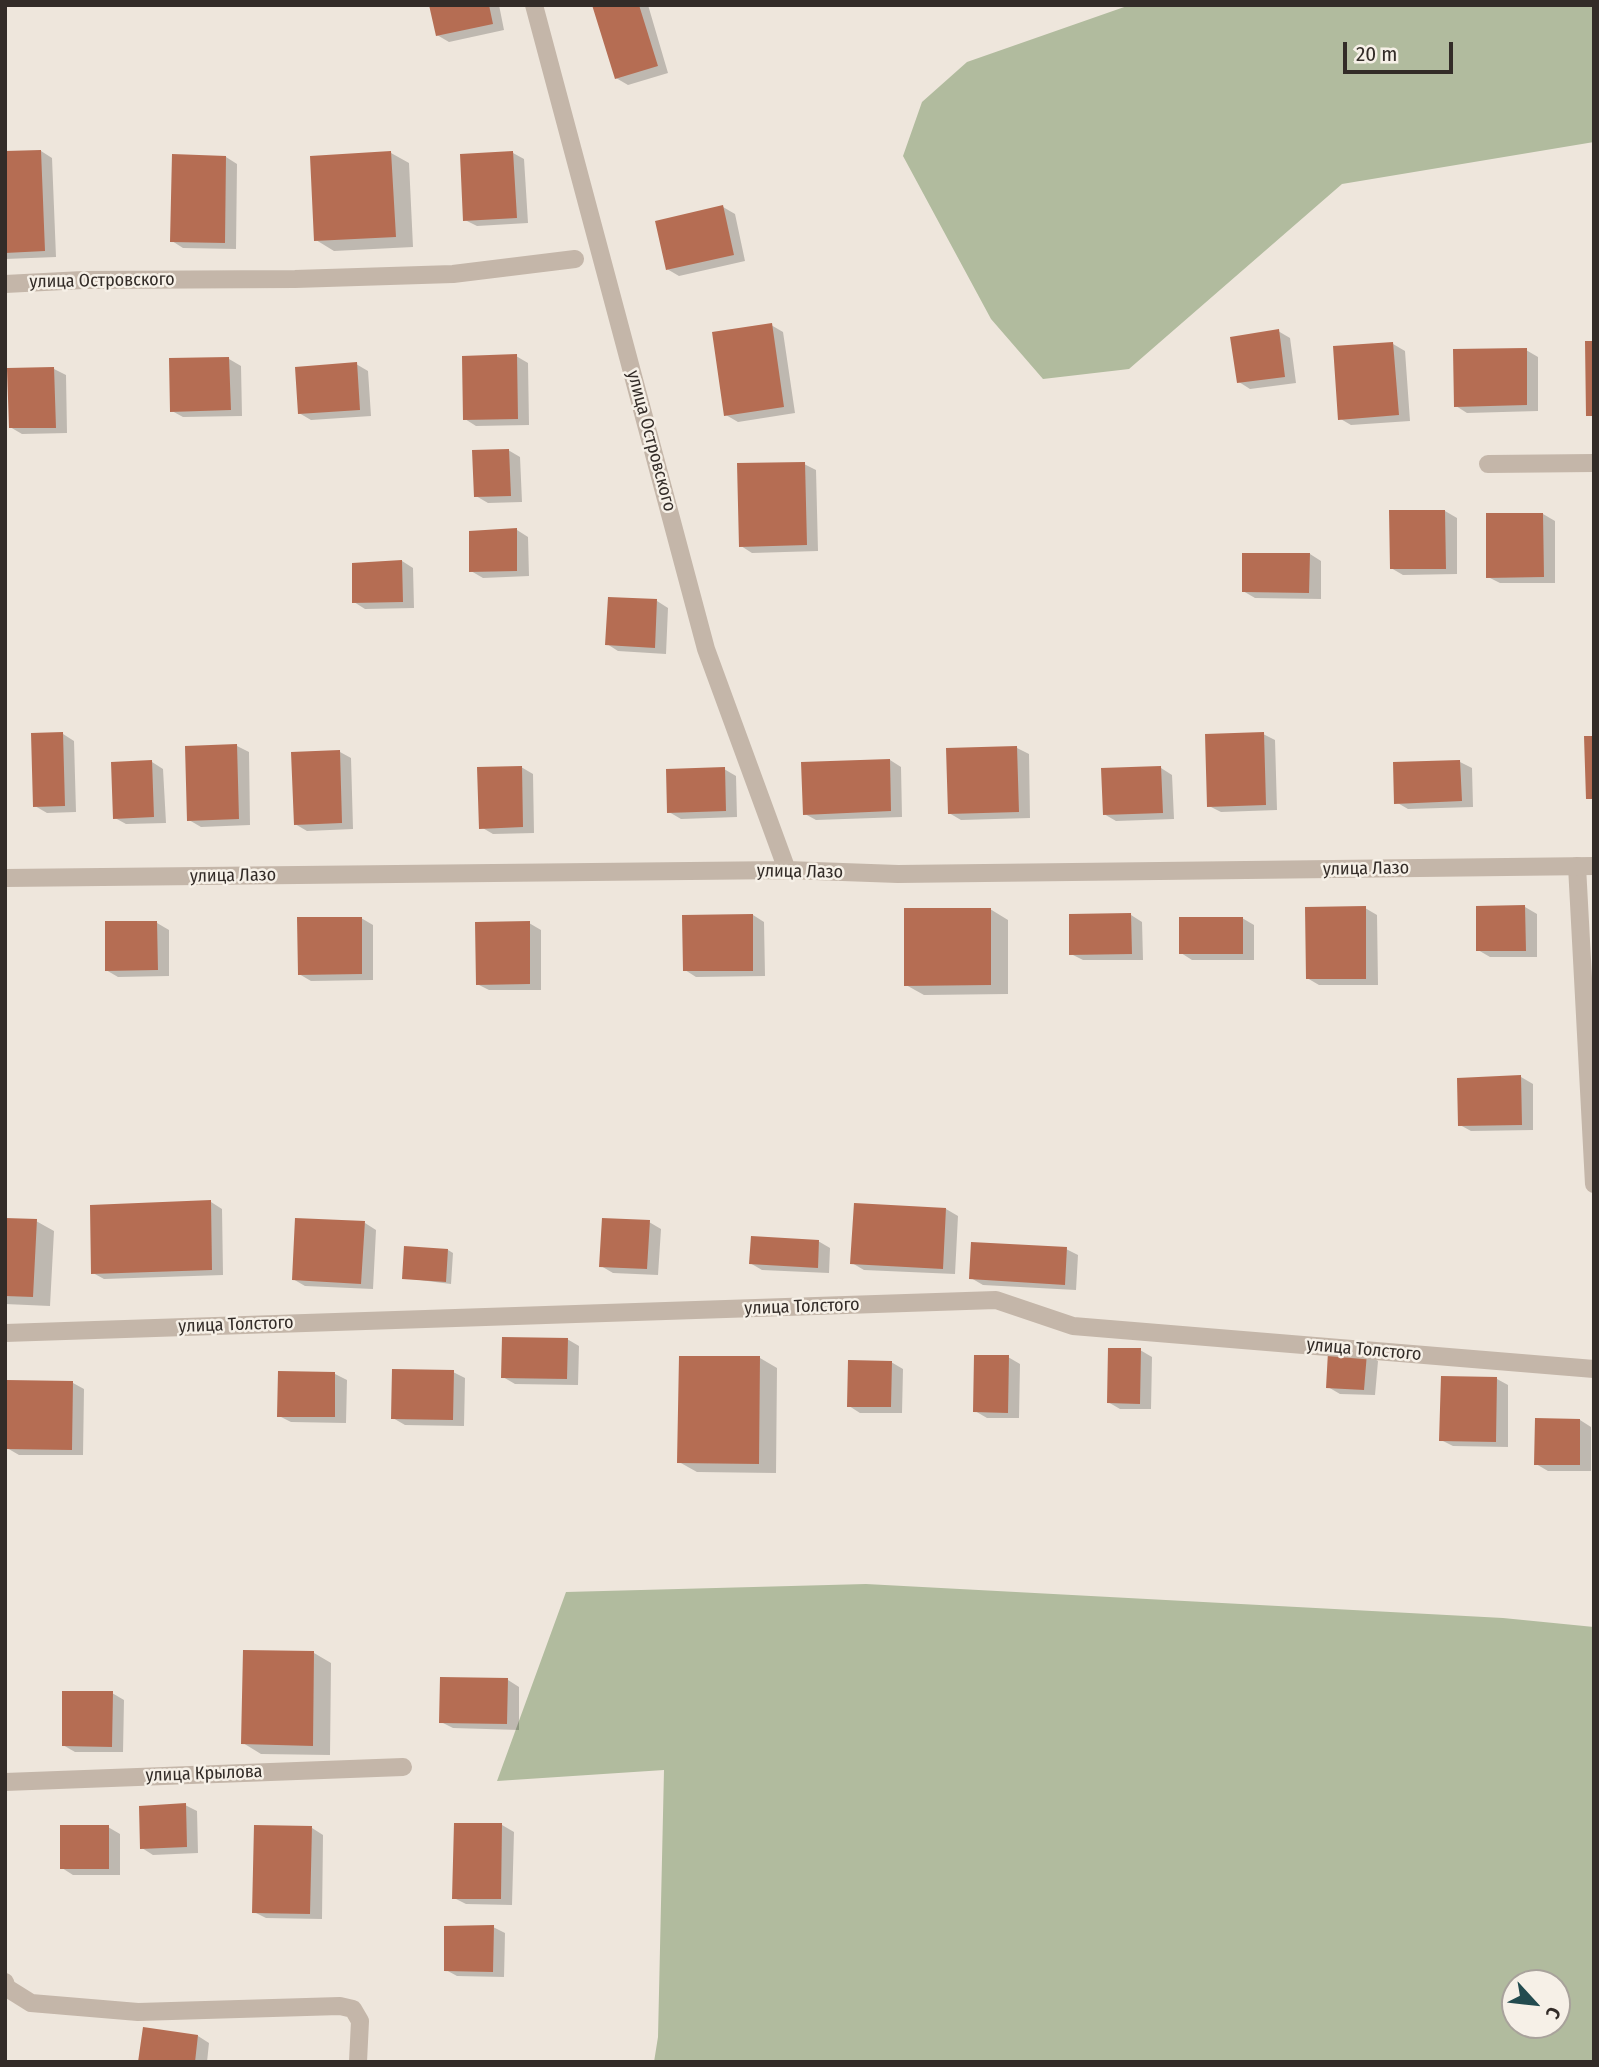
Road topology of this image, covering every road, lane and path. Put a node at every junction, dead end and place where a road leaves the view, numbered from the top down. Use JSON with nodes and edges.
{"nodes":[{"id":1,"x":534,"y":5,"type":"edge"},
{"id":2,"x":575,"y":259,"type":"dead end"},
{"id":3,"x":5,"y":284,"type":"edge"},
{"id":4,"x":1594,"y":463,"type":"edge"},
{"id":5,"x":1488,"y":464,"type":"dead end"},
{"id":6,"x":1586,"y":866,"type":"edge"},
{"id":7,"x":788,"y":870,"type":"junction"},
{"id":8,"x":5,"y":878,"type":"edge"},
{"id":9,"x":1594,"y":1184,"type":"edge"},
{"id":10,"x":5,"y":1333,"type":"edge"},
{"id":11,"x":1594,"y":1369,"type":"edge"},
{"id":12,"x":403,"y":1767,"type":"dead end"},
{"id":13,"x":5,"y":1782,"type":"edge"},
{"id":14,"x":5,"y":1982,"type":"edge"},
{"id":15,"x":358,"y":2062,"type":"edge"}],
"edges":[{"from":1,"to":7,"type":"street","name":"улица Островского"},
{"from":2,"to":3,"type":"street","name":"улица Островского"},
{"from":4,"to":5,"type":"street"},
{"from":6,"to":7,"type":"street","name":"улица Лазо"},
{"from":6,"to":9,"type":"street"},
{"from":7,"to":8,"type":"street","name":"улица Лазо"},
{"from":10,"to":11,"type":"street","name":"улица Толстого"},
{"from":12,"to":13,"type":"street","name":"улица Крылова"},
{"from":14,"to":15,"type":"street"}]}
